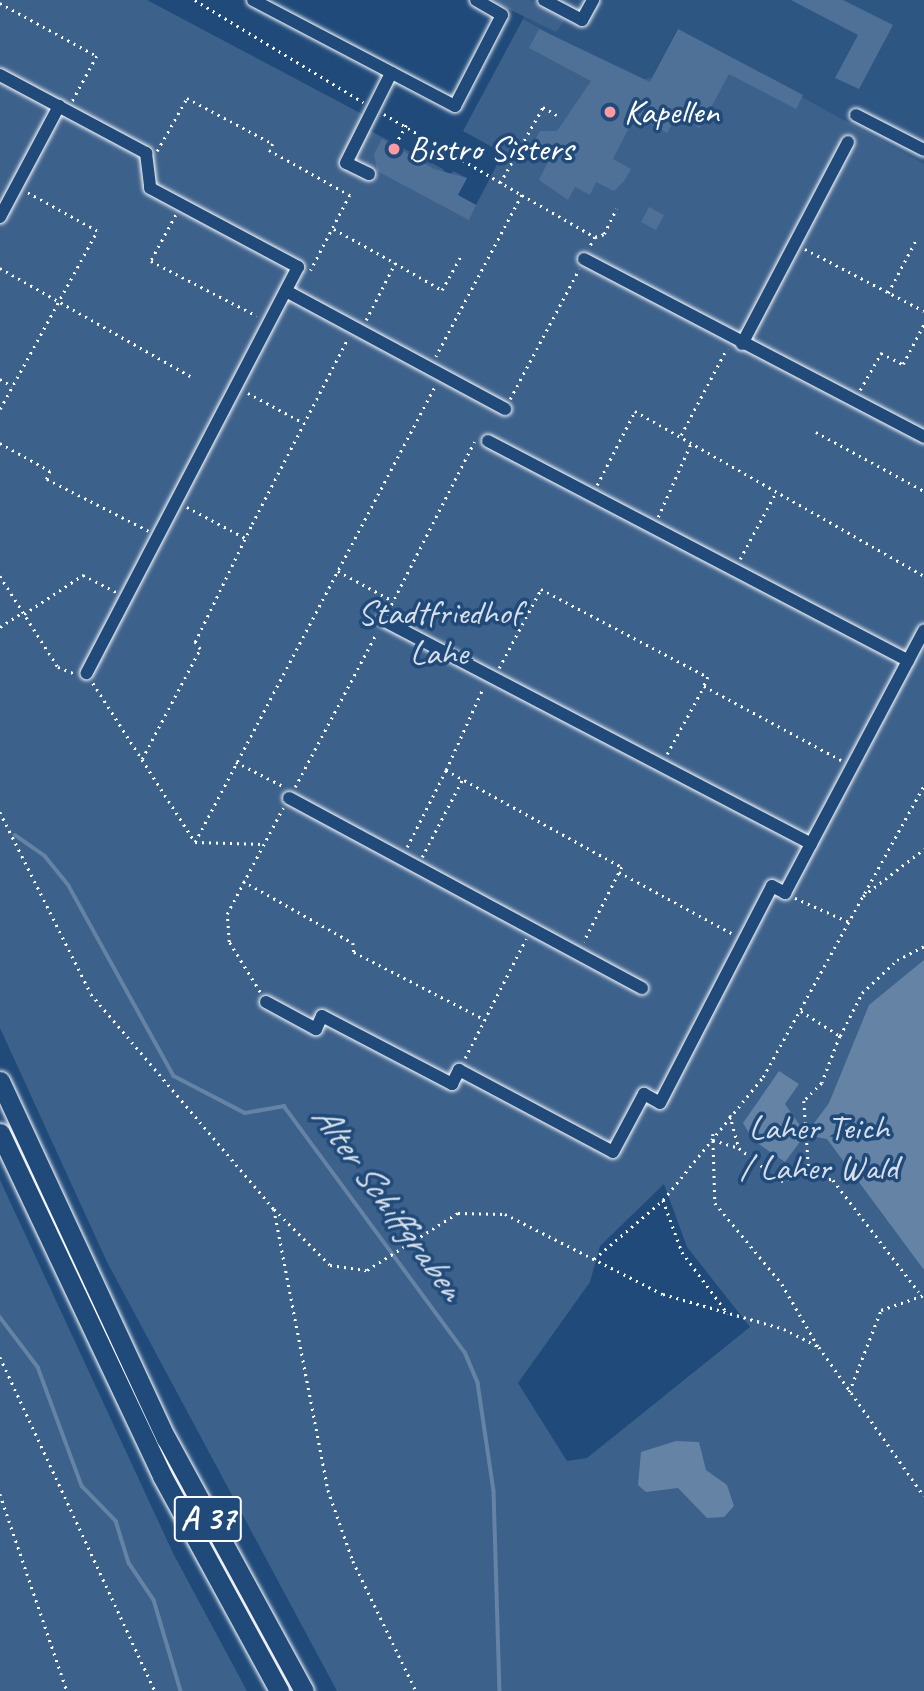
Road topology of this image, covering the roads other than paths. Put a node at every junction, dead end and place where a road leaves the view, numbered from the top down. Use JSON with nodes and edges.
{"nodes":[{"id":1,"x":253,"y":0,"type":"edge"},
{"id":2,"x":476,"y":0,"type":"edge"},
{"id":3,"x":544,"y":0,"type":"edge"},
{"id":4,"x":593,"y":0,"type":"edge"},
{"id":5,"x":391,"y":73,"type":"junction"},
{"id":6,"x":0,"y":75,"type":"edge"},
{"id":7,"x":63,"y":108,"type":"junction"},
{"id":8,"x":856,"y":115,"type":"dead end"},
{"id":9,"x":848,"y":142,"type":"dead end"},
{"id":10,"x":924,"y":150,"type":"edge"},
{"id":11,"x":369,"y":174,"type":"dead end"},
{"id":12,"x":0,"y":216,"type":"edge"},
{"id":13,"x":584,"y":259,"type":"road end"},
{"id":14,"x":286,"y":291,"type":"junction"},
{"id":15,"x":737,"y":341,"type":"junction"},
{"id":16,"x":505,"y":409,"type":"road end"},
{"id":17,"x":924,"y":437,"type":"edge"},
{"id":18,"x":488,"y":441,"type":"road end"},
{"id":19,"x":383,"y":620,"type":"road end"},
{"id":20,"x":924,"y":629,"type":"edge"},
{"id":21,"x":908,"y":661,"type":"junction"},
{"id":22,"x":87,"y":673,"type":"road end"},
{"id":23,"x":291,"y":794,"type":"road end"},
{"id":24,"x":811,"y":844,"type":"junction"},
{"id":25,"x":642,"y":988,"type":"dead end"},
{"id":26,"x":266,"y":1002,"type":"road end"},
{"id":27,"x":0,"y":1081,"type":"edge"},
{"id":28,"x":0,"y":1133,"type":"edge"},
{"id":29,"x":279,"y":1691,"type":"edge"},
{"id":30,"x":304,"y":1691,"type":"edge"}],
"edges":[{"from":1,"to":5,"type":"street"},
{"from":2,"to":5,"type":"street"},
{"from":3,"to":4,"type":"street"},
{"from":5,"to":11,"type":"street"},
{"from":6,"to":7,"type":"street"},
{"from":7,"to":12,"type":"street"},
{"from":7,"to":14,"type":"street"},
{"from":8,"to":10,"type":"street"},
{"from":9,"to":15,"type":"street"},
{"from":13,"to":15,"type":"street"},
{"from":14,"to":16,"type":"street"},
{"from":14,"to":22,"type":"street"},
{"from":15,"to":17,"type":"street"},
{"from":18,"to":21,"type":"street"},
{"from":19,"to":24,"type":"street"},
{"from":20,"to":21,"type":"street"},
{"from":21,"to":24,"type":"street"},
{"from":23,"to":25,"type":"street"},
{"from":24,"to":26,"type":"street"},
{"from":27,"to":30,"type":"highway","number":"A 37"},
{"from":28,"to":29,"type":"highway","number":"A 37"}]}
